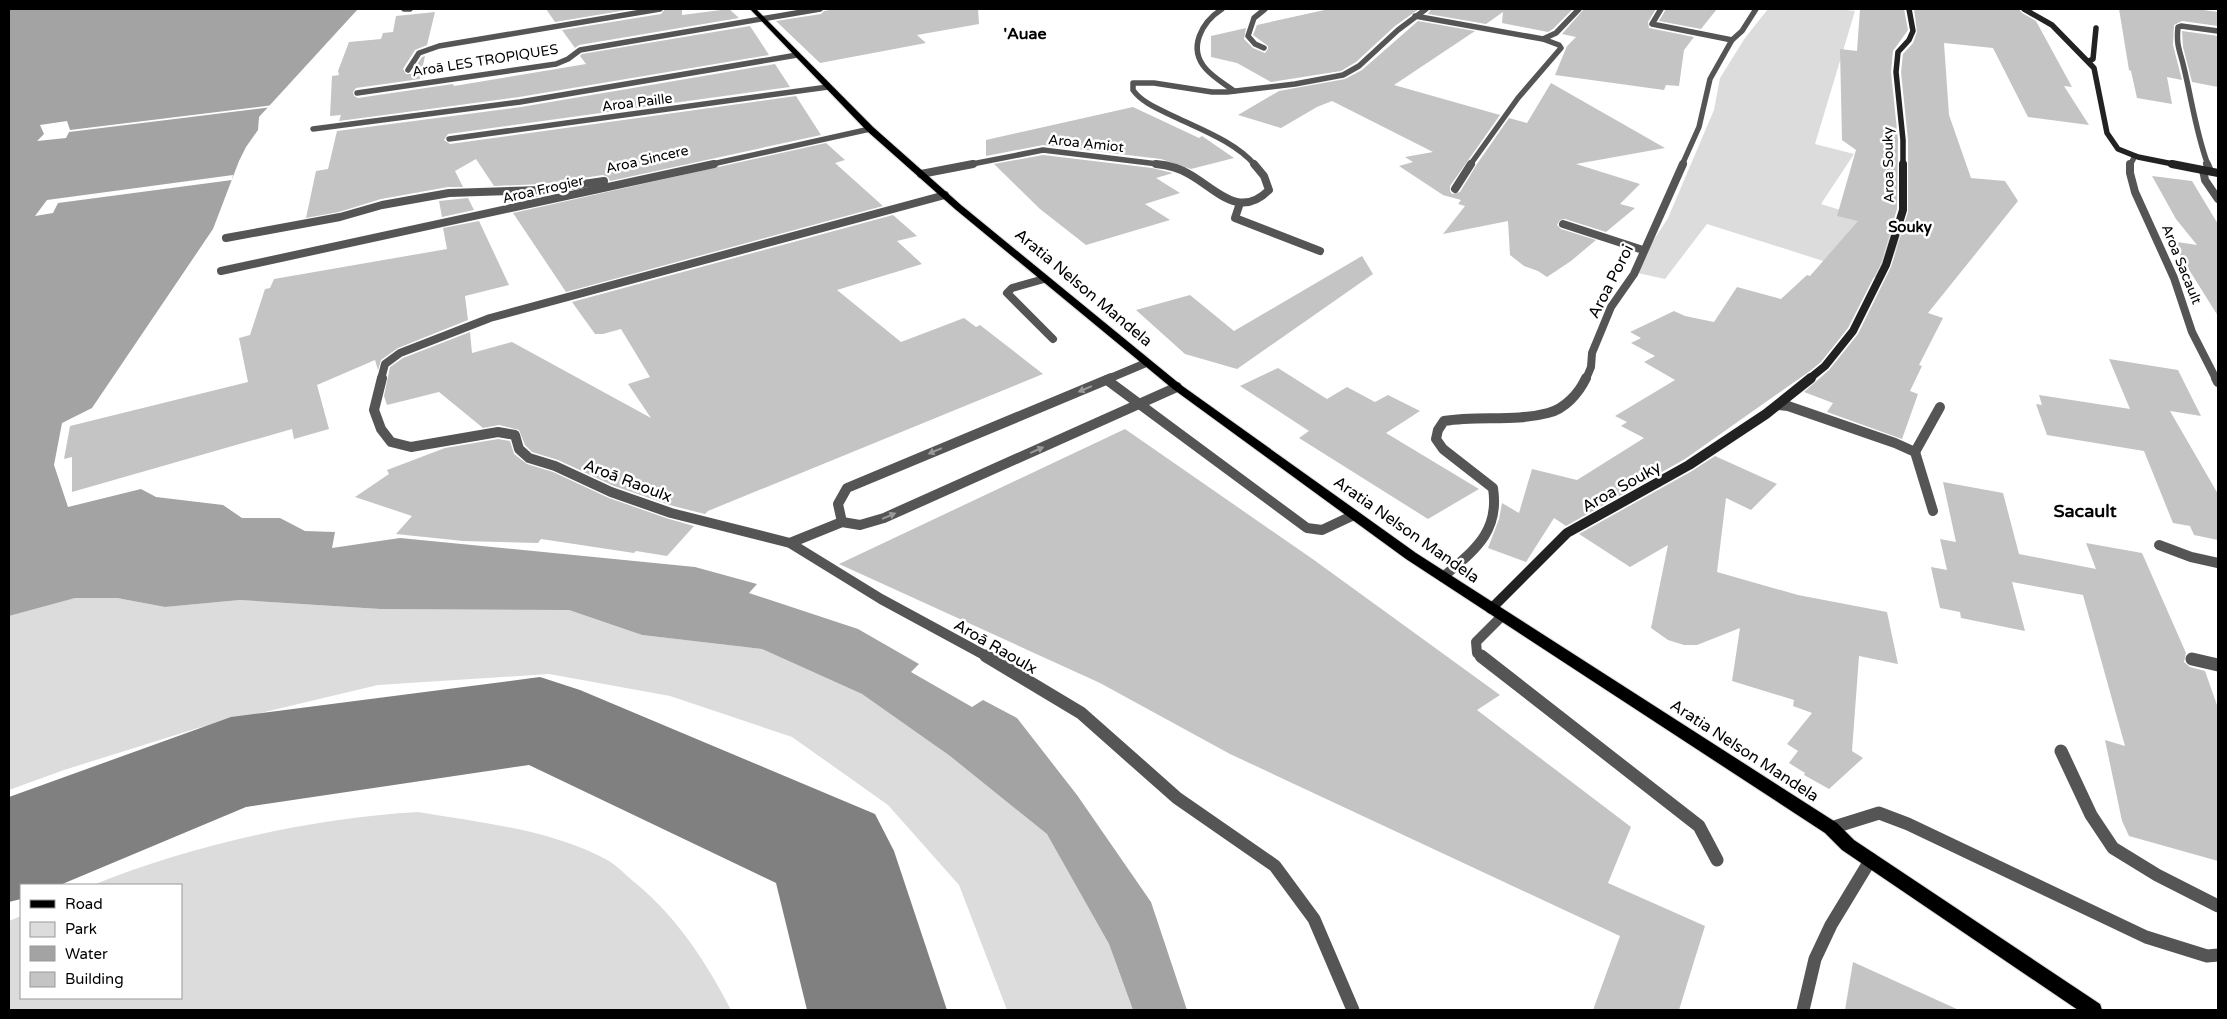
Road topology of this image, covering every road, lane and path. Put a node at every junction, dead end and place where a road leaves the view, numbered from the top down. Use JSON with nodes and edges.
{"nodes":[{"id":1,"x":404,"y":9,"type":"edge"},
{"id":2,"x":410,"y":9,"type":"edge"},
{"id":3,"x":660,"y":9,"type":"edge"},
{"id":4,"x":753,"y":9,"type":"edge"},
{"id":5,"x":820,"y":9,"type":"edge"},
{"id":6,"x":1222,"y":9,"type":"edge"},
{"id":7,"x":1265,"y":9,"type":"edge"},
{"id":8,"x":1426,"y":9,"type":"edge"},
{"id":9,"x":1579,"y":9,"type":"edge"},
{"id":10,"x":1661,"y":9,"type":"edge"},
{"id":11,"x":1756,"y":9,"type":"edge"},
{"id":12,"x":1908,"y":9,"type":"edge"},
{"id":13,"x":2024,"y":9,"type":"edge"},
{"id":14,"x":1415,"y":16,"type":"junction"},
{"id":15,"x":762,"y":19,"type":"junction"},
{"id":16,"x":2096,"y":28,"type":"dead end"},
{"id":17,"x":2218,"y":30,"type":"edge"},
{"id":18,"x":1543,"y":39,"type":"junction"},
{"id":19,"x":1732,"y":40,"type":"junction"},
{"id":20,"x":1264,"y":48,"type":"dead end"},
{"id":21,"x":797,"y":55,"type":"junction"},
{"id":22,"x":2089,"y":61,"type":"junction"},
{"id":23,"x":408,"y":70,"type":"dead end"},
{"id":24,"x":828,"y":87,"type":"junction"},
{"id":25,"x":1234,"y":91,"type":"junction"},
{"id":26,"x":357,"y":93,"type":"dead end"},
{"id":27,"x":867,"y":126,"type":"junction"},
{"id":28,"x":313,"y":129,"type":"dead end"},
{"id":29,"x":449,"y":139,"type":"dead end"},
{"id":30,"x":2135,"y":156,"type":"junction"},
{"id":31,"x":2207,"y":170,"type":"junction"},
{"id":32,"x":2218,"y":173,"type":"edge"},
{"id":33,"x":921,"y":174,"type":"junction"},
{"id":34,"x":1455,"y":189,"type":"dead end"},
{"id":35,"x":945,"y":195,"type":"junction"},
{"id":36,"x":2218,"y":199,"type":"edge"},
{"id":37,"x":1240,"y":204,"type":"junction"},
{"id":38,"x":1563,"y":224,"type":"dead end"},
{"id":39,"x":226,"y":238,"type":"dead end"},
{"id":40,"x":1643,"y":250,"type":"junction"},
{"id":41,"x":1320,"y":251,"type":"dead end"},
{"id":42,"x":221,"y":271,"type":"dead end"},
{"id":43,"x":1044,"y":279,"type":"junction"},
{"id":44,"x":1053,"y":338,"type":"dead end"},
{"id":45,"x":1146,"y":363,"type":"junction"},
{"id":46,"x":1107,"y":380,"type":"junction"},
{"id":47,"x":2218,"y":382,"type":"edge"},
{"id":48,"x":1177,"y":387,"type":"junction"},
{"id":49,"x":1138,"y":404,"type":"junction"},
{"id":50,"x":1778,"y":405,"type":"junction"},
{"id":51,"x":1940,"y":407,"type":"dead end"},
{"id":52,"x":1915,"y":452,"type":"junction"},
{"id":53,"x":1932,"y":511,"type":"dead end"},
{"id":54,"x":1354,"y":515,"type":"junction"},
{"id":55,"x":842,"y":522,"type":"junction"},
{"id":56,"x":790,"y":543,"type":"junction"},
{"id":57,"x":2159,"y":545,"type":"dead end"},
{"id":58,"x":2218,"y":563,"type":"edge"},
{"id":59,"x":1442,"y":577,"type":"junction"},
{"id":60,"x":1497,"y":613,"type":"junction"},
{"id":61,"x":2192,"y":659,"type":"dead end"},
{"id":62,"x":2218,"y":665,"type":"edge"},
{"id":63,"x":2061,"y":751,"type":"dead end"},
{"id":64,"x":1831,"y":828,"type":"junction"},
{"id":65,"x":1871,"y":859,"type":"junction"},
{"id":66,"x":1717,"y":860,"type":"dead end"},
{"id":67,"x":2218,"y":906,"type":"edge"},
{"id":68,"x":2218,"y":955,"type":"edge"},
{"id":69,"x":1353,"y":1010,"type":"edge"},
{"id":70,"x":1803,"y":1010,"type":"edge"},
{"id":71,"x":2093,"y":1010,"type":"edge"}],
"edges":[{"from":1,"to":2,"type":"street"},
{"from":3,"to":23,"type":"street"},
{"from":4,"to":15,"type":"main road","name":"Aratia Nelson Mandela"},
{"from":5,"to":15,"type":"street","name":"Aroā LES TROPIQUES"},
{"from":6,"to":25,"type":"street"},
{"from":7,"to":20,"type":"street"},
{"from":8,"to":14,"type":"street"},
{"from":9,"to":18,"type":"street"},
{"from":10,"to":19,"type":"street"},
{"from":11,"to":19,"type":"street","name":"Aroa Poroi"},
{"from":12,"to":50,"type":"street","name":"Aroa Souky"},
{"from":13,"to":22,"type":"street"},
{"from":14,"to":18,"type":"street"},
{"from":14,"to":25,"type":"street"},
{"from":15,"to":21,"type":"main road","name":"Aratia Nelson Mandela"},
{"from":15,"to":26,"type":"street","name":"Aroā LES TROPIQUES"},
{"from":16,"to":22,"type":"street"},
{"from":17,"to":31,"type":"street"},
{"from":18,"to":34,"type":"street"},
{"from":19,"to":40,"type":"street","name":"Aroa Poroi"},
{"from":21,"to":24,"type":"main road","name":"Aratia Nelson Mandela"},
{"from":21,"to":28,"type":"street"},
{"from":22,"to":30,"type":"street"},
{"from":24,"to":27,"type":"main road","name":"Aratia Nelson Mandela"},
{"from":24,"to":29,"type":"street","name":"Aroa Paille"},
{"from":25,"to":37,"type":"street"},
{"from":27,"to":33,"type":"main road","name":"Aratia Nelson Mandela"},
{"from":27,"to":39,"type":"street","name":"Aroa Sincere"},
{"from":27,"to":42,"type":"street","name":"Aroa Frogier"},
{"from":30,"to":31,"type":"street"},
{"from":30,"to":47,"type":"street","name":"Aroa Sacault"},
{"from":31,"to":32,"type":"street"},
{"from":31,"to":36,"type":"street"},
{"from":33,"to":35,"type":"main road","name":"Aratia Nelson Mandela"},
{"from":33,"to":37,"type":"street","name":"Aroa Amiot"},
{"from":35,"to":43,"type":"main road","name":"Aratia Nelson Mandela"},
{"from":35,"to":56,"type":"street","name":"Aroā Raoulx"},
{"from":37,"to":41,"type":"street"},
{"from":38,"to":40,"type":"street"},
{"from":40,"to":59,"type":"street","name":"Aroa Poroi"},
{"from":43,"to":44,"type":"street"},
{"from":43,"to":45,"type":"main road","name":"Aratia Nelson Mandela"},
{"from":45,"to":46,"type":"street"},
{"from":45,"to":48,"type":"main road","name":"Aratia Nelson Mandela"},
{"from":46,"to":49,"type":"street"},
{"from":46,"to":55,"type":"street","one_way":true},
{"from":48,"to":49,"type":"street"},
{"from":48,"to":54,"type":"main road","name":"Aratia Nelson Mandela"},
{"from":49,"to":54,"type":"street"},
{"from":55,"to":49,"type":"street","one_way":true},
{"from":50,"to":52,"type":"street"},
{"from":50,"to":60,"type":"street","name":"Aroa Souky"},
{"from":51,"to":52,"type":"street"},
{"from":52,"to":53,"type":"street"},
{"from":54,"to":59,"type":"main road","name":"Aratia Nelson Mandela"},
{"from":55,"to":56,"type":"street"},
{"from":56,"to":69,"type":"street","name":"Aroā Raoulx"},
{"from":57,"to":58,"type":"street"},
{"from":59,"to":60,"type":"main road","name":"Aratia Nelson Mandela"},
{"from":60,"to":64,"type":"main road","name":"Aratia Nelson Mandela"},
{"from":60,"to":66,"type":"street"},
{"from":61,"to":62,"type":"street"},
{"from":63,"to":67,"type":"street"},
{"from":64,"to":65,"type":"main road","name":"Aratia Nelson Mandela"},
{"from":64,"to":68,"type":"street"},
{"from":65,"to":70,"type":"street"},
{"from":65,"to":71,"type":"main road","name":"Aratia Nelson Mandela"}]}
